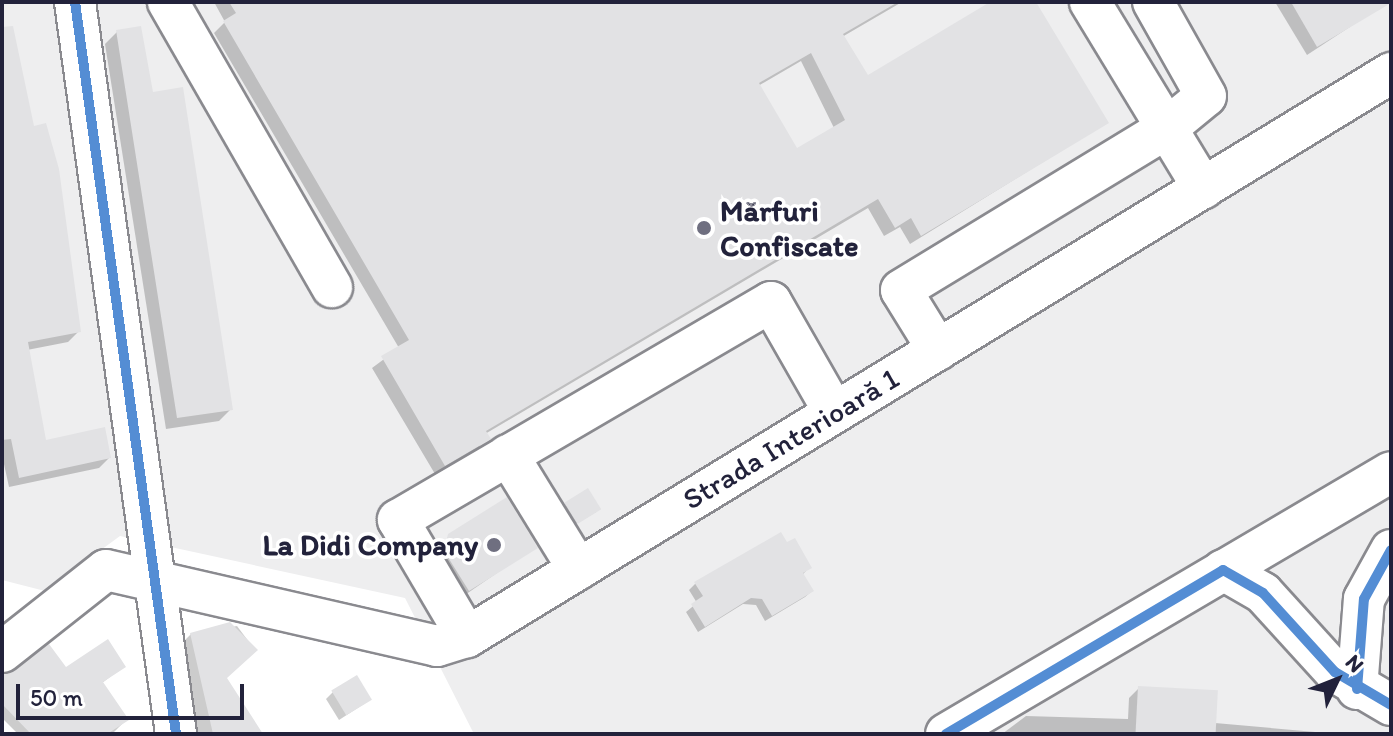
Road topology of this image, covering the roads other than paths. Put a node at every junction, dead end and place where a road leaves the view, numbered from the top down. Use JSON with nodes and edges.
{"nodes":[{"id":1,"x":75,"y":2,"type":"edge"},
{"id":2,"x":168,"y":2,"type":"edge"},
{"id":3,"x":1090,"y":2,"type":"edge"},
{"id":4,"x":1153,"y":2,"type":"edge"},
{"id":5,"x":1391,"y":73,"type":"edge"},
{"id":6,"x":1167,"y":128,"type":"junction"},
{"id":7,"x":1203,"y":188,"type":"junction"},
{"id":8,"x":332,"y":287,"type":"dead end"},
{"id":9,"x":938,"y":350,"type":"junction"},
{"id":10,"x":834,"y":412,"type":"junction"},
{"id":11,"x":508,"y":455,"type":"junction"},
{"id":12,"x":1391,"y":472,"type":"edge"},
{"id":13,"x":1391,"y":550,"type":"edge"},
{"id":14,"x":578,"y":569,"type":"junction"},
{"id":15,"x":1223,"y":570,"type":"junction"},
{"id":16,"x":154,"y":576,"type":"junction"},
{"id":17,"x":19,"y":618,"type":"edge"},
{"id":18,"x":467,"y":637,"type":"junction"},
{"id":19,"x":2,"y":652,"type":"edge"},
{"id":20,"x":1374,"y":697,"type":"edge"},
{"id":21,"x":176,"y":734,"type":"edge"},
{"id":22,"x":946,"y":734,"type":"edge"}],
"edges":[{"from":1,"to":16,"type":"street"},
{"from":2,"to":8,"type":"street"},
{"from":3,"to":6,"type":"street"},
{"from":4,"to":6,"type":"street"},
{"from":5,"to":7,"type":"street","name":"Strada Interioară 1"},
{"from":6,"to":7,"type":"street"},
{"from":6,"to":9,"type":"street"},
{"from":7,"to":9,"type":"street","name":"Strada Interioară 1"},
{"from":9,"to":10,"type":"street","name":"Strada Interioară 1"},
{"from":10,"to":11,"type":"street"},
{"from":10,"to":14,"type":"street","name":"Strada Interioară 1"},
{"from":11,"to":14,"type":"street"},
{"from":11,"to":18,"type":"street"},
{"from":12,"to":15,"type":"street"},
{"from":13,"to":20,"type":"street"},
{"from":14,"to":18,"type":"street","name":"Strada Interioară 1"},
{"from":15,"to":20,"type":"street"},
{"from":15,"to":22,"type":"street"},
{"from":16,"to":17,"type":"street","name":"Strada Interioară 1"},
{"from":16,"to":18,"type":"street","name":"Strada Interioară 1"},
{"from":16,"to":21,"type":"street"},
{"from":17,"to":19,"type":"street","name":"Strada Interioară 1"}]}
